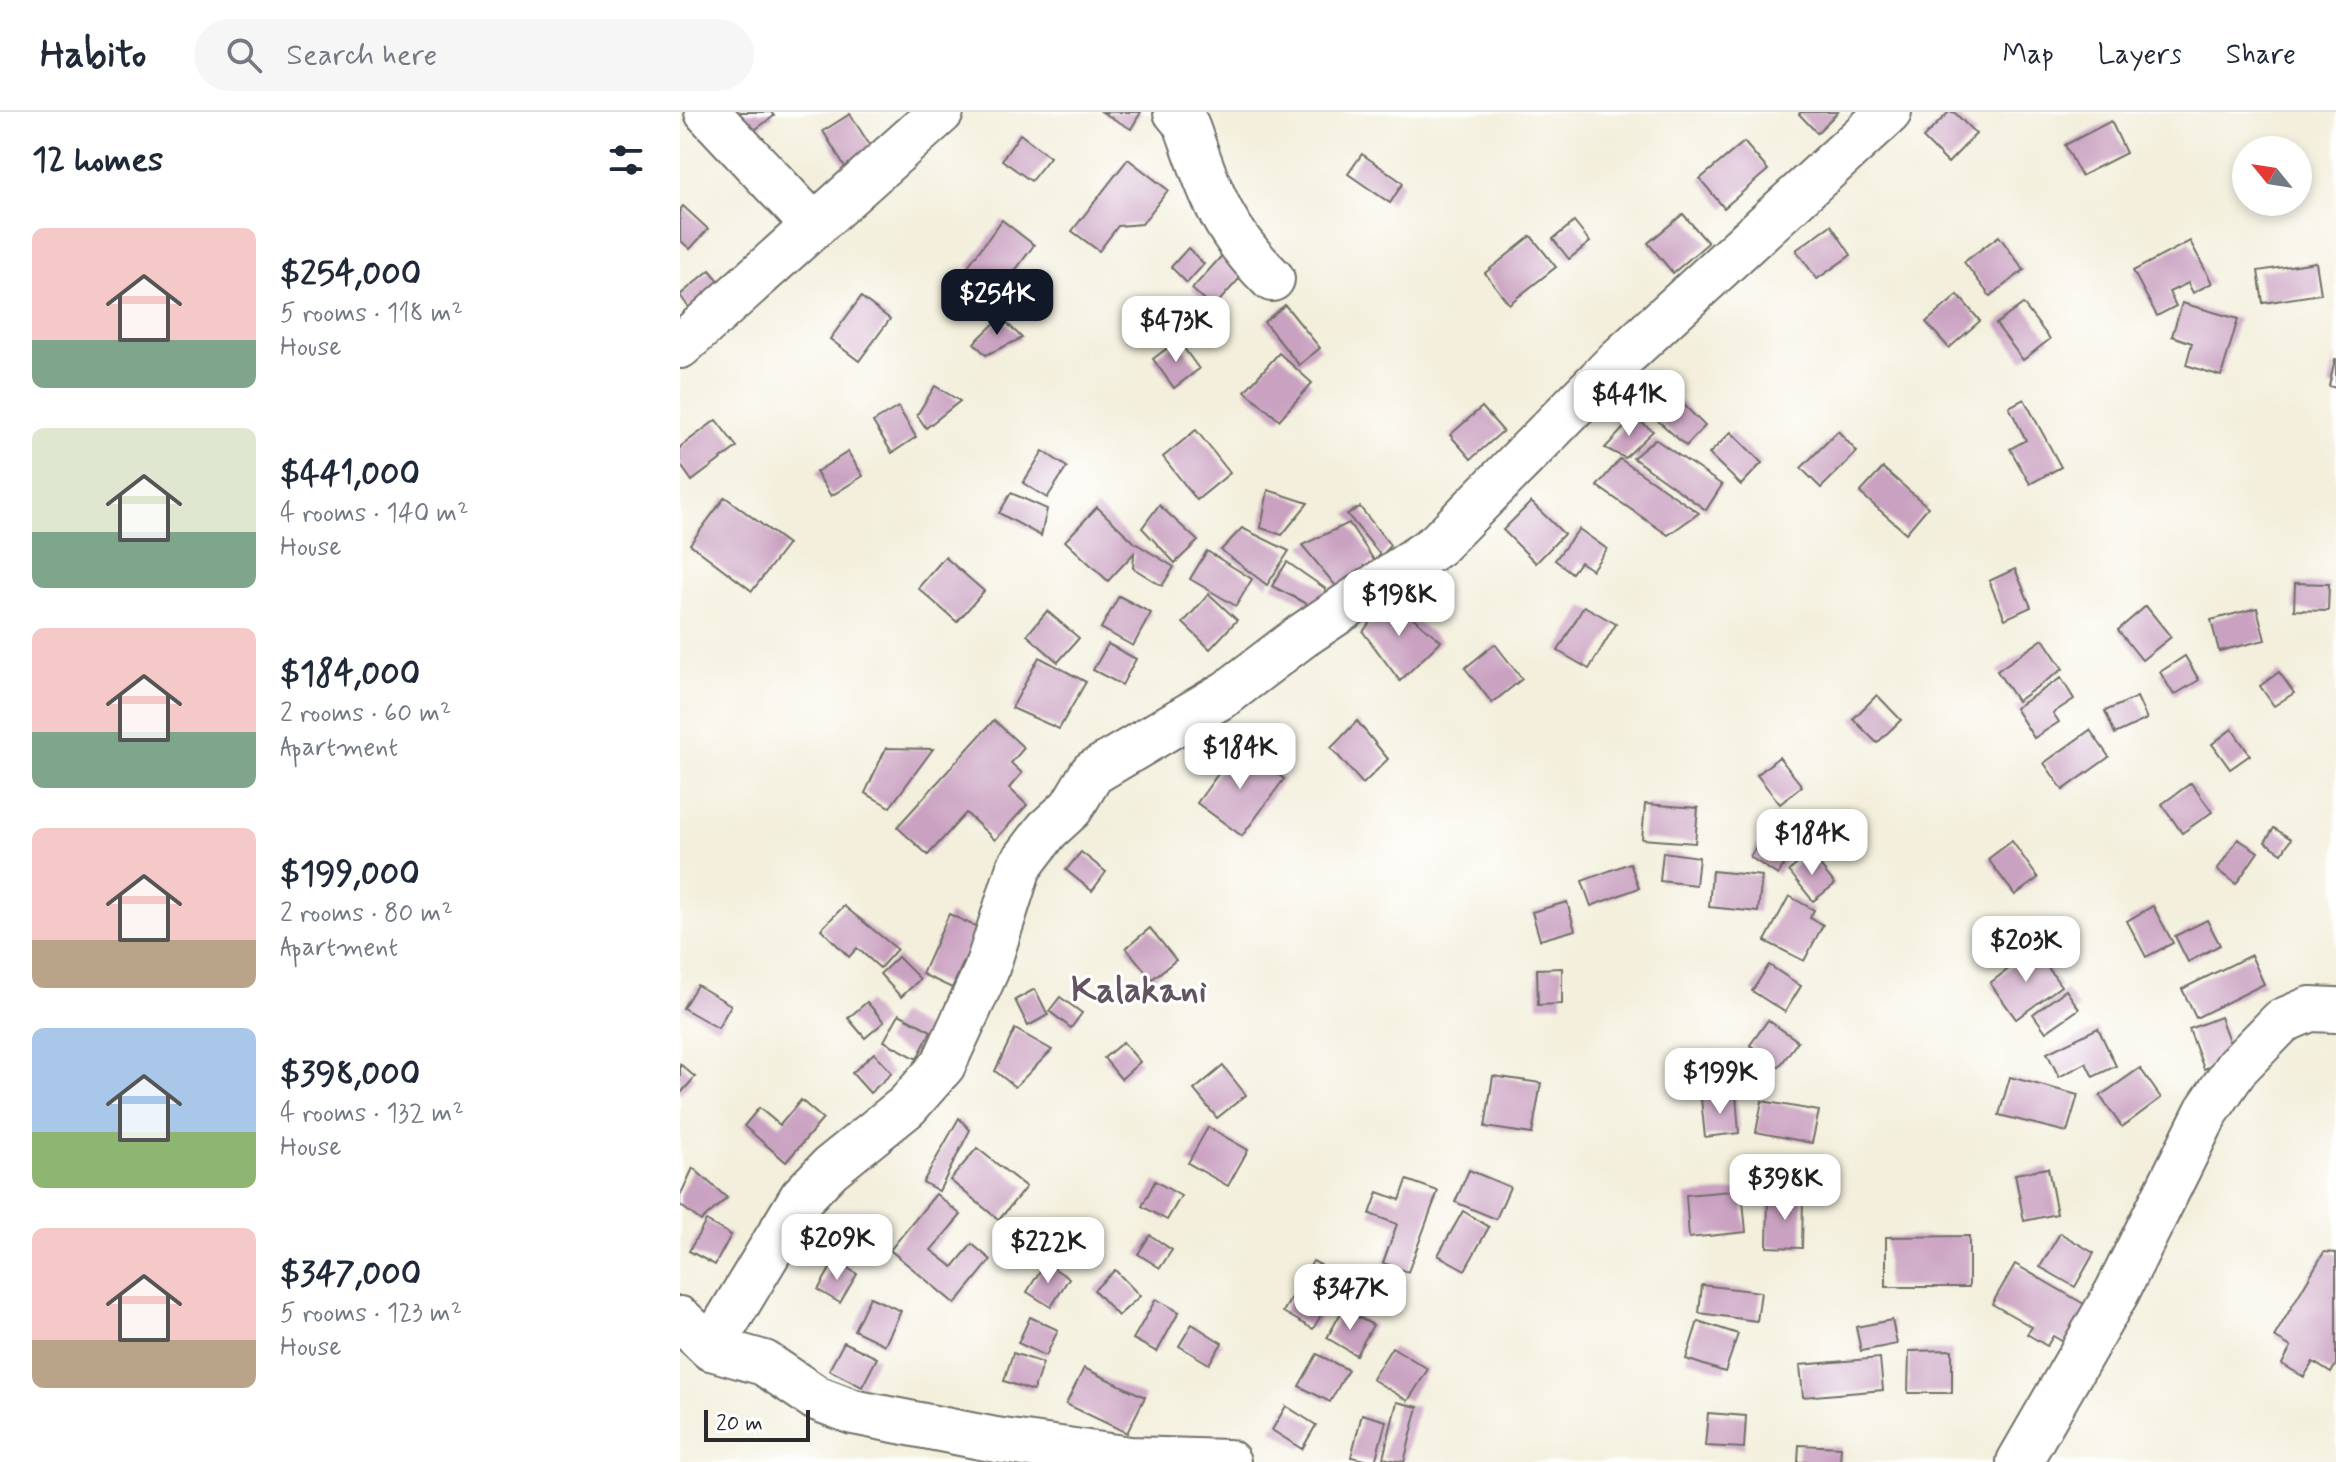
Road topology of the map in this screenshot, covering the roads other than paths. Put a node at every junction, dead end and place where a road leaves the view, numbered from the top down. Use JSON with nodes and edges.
{"nodes":[{"id":1,"x":707,"y":112,"type":"edge"},
{"id":2,"x":941,"y":112,"type":"edge"},
{"id":3,"x":1176,"y":112,"type":"edge"},
{"id":4,"x":1889,"y":112,"type":"edge"},
{"id":5,"x":814,"y":226,"type":"junction"},
{"id":6,"x":1272,"y":279,"type":"dead end"},
{"id":7,"x":680,"y":346,"type":"edge"},
{"id":8,"x":2336,"y":1010,"type":"edge"},
{"id":9,"x":696,"y":1334,"type":"edge"},
{"id":10,"x":1228,"y":1462,"type":"edge"},
{"id":11,"x":2019,"y":1462,"type":"edge"}],
"edges":[{"from":1,"to":5,"type":"street"},
{"from":2,"to":5,"type":"street"},
{"from":3,"to":6,"type":"street"},
{"from":4,"to":9,"type":"street"},
{"from":5,"to":7,"type":"street"},
{"from":8,"to":11,"type":"street"},
{"from":9,"to":10,"type":"street"}]}
